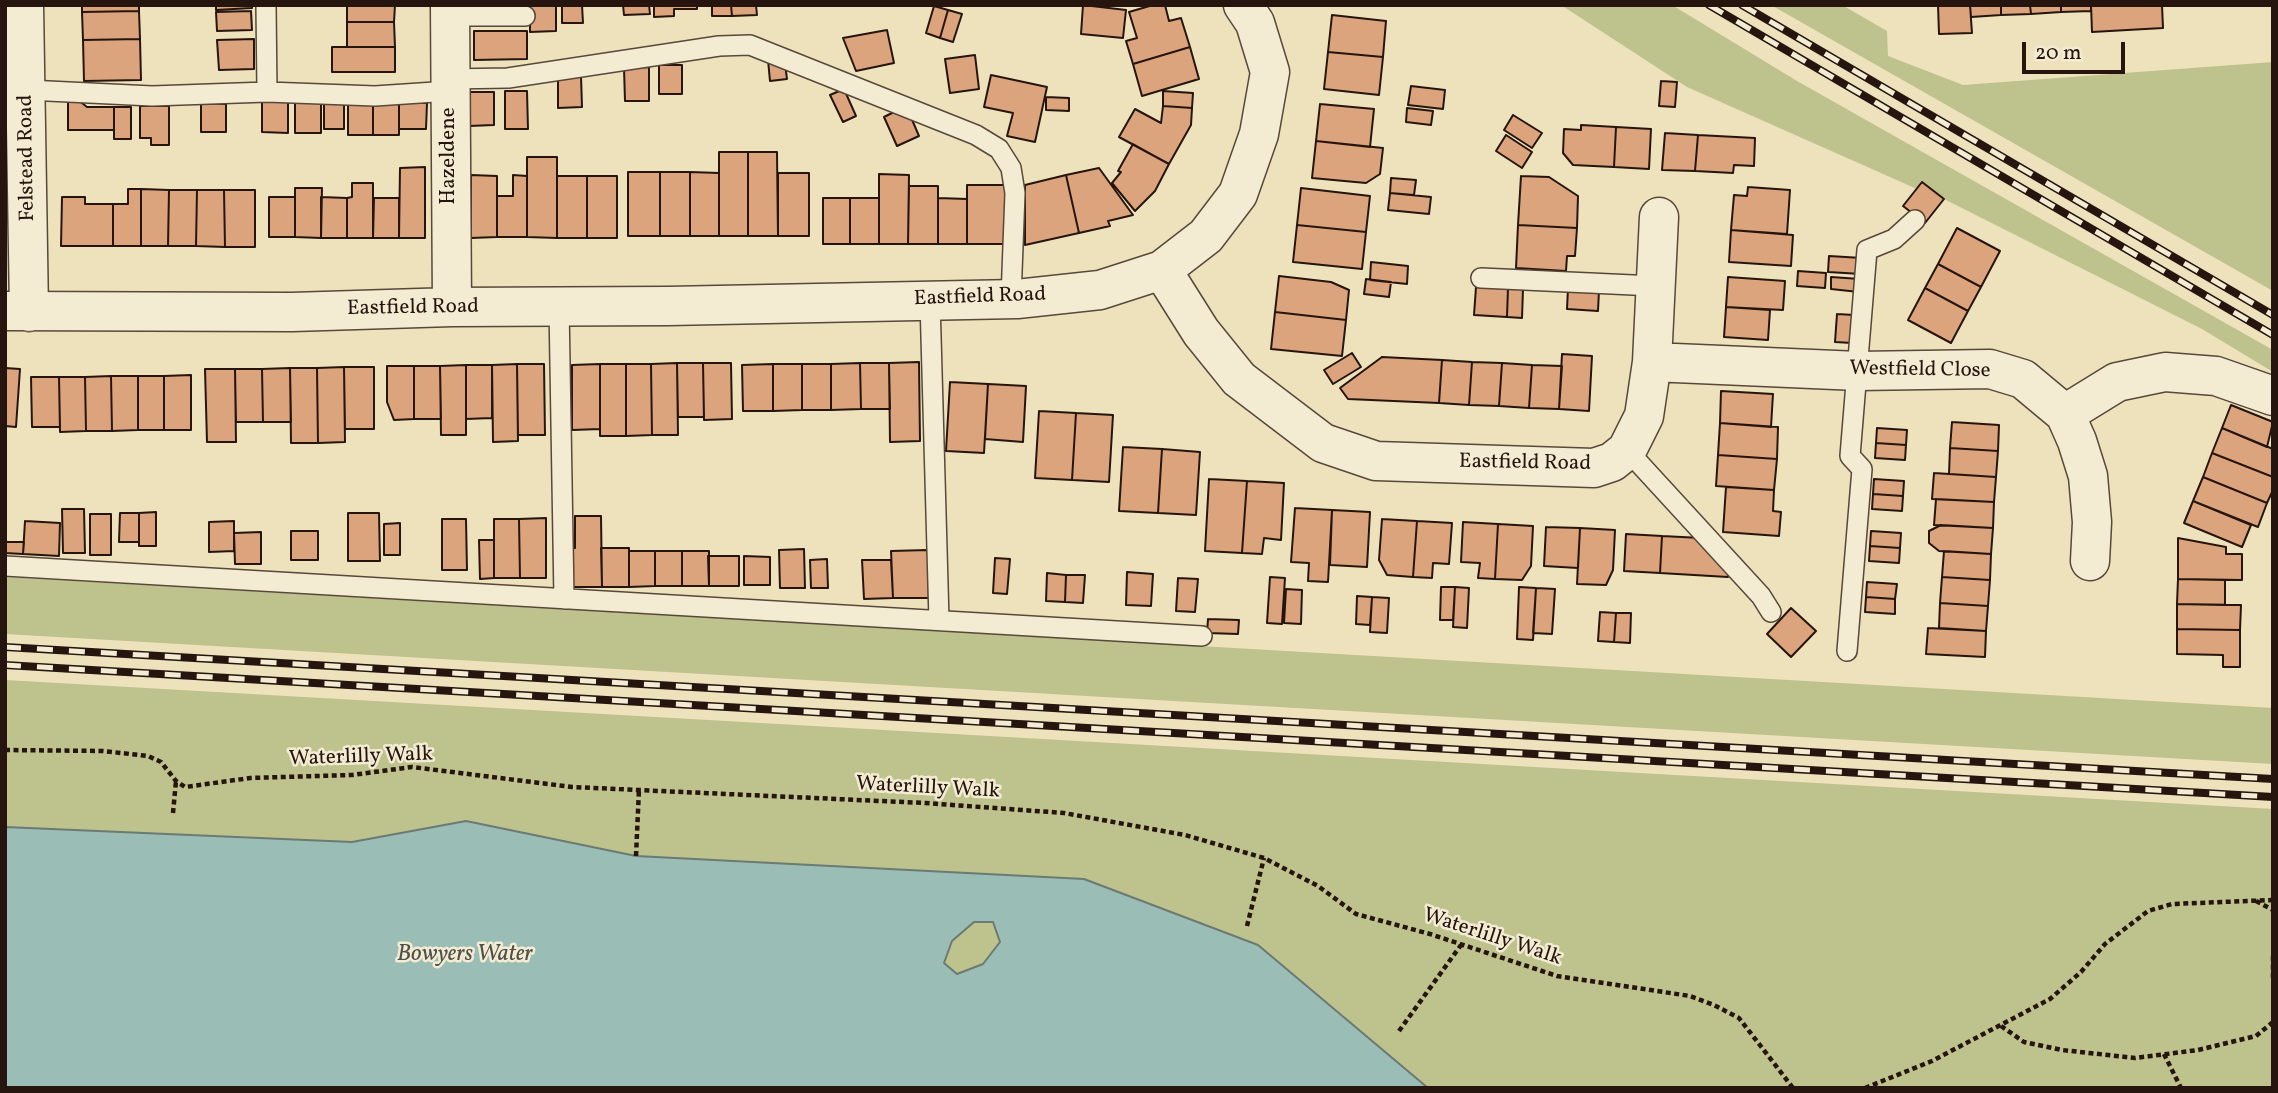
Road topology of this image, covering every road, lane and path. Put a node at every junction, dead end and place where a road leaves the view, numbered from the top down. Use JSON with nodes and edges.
{"nodes":[{"id":1,"x":24,"y":5,"type":"edge"},
{"id":2,"x":266,"y":5,"type":"edge"},
{"id":3,"x":1243,"y":5,"type":"edge"},
{"id":4,"x":450,"y":10,"type":"edge"},
{"id":5,"x":525,"y":16,"type":"dead end"},
{"id":6,"x":20,"y":82,"type":"edge"},
{"id":7,"x":450,"y":85,"type":"junction"},
{"id":8,"x":267,"y":92,"type":"junction"},
{"id":9,"x":1659,"y":217,"type":"dead end"},
{"id":10,"x":1915,"y":220,"type":"dead end"},
{"id":11,"x":1162,"y":270,"type":"junction"},
{"id":12,"x":1480,"y":278,"type":"dead end"},
{"id":13,"x":1655,"y":286,"type":"junction"},
{"id":14,"x":1012,"y":298,"type":"junction"},
{"id":15,"x":930,"y":300,"type":"junction"},
{"id":16,"x":559,"y":306,"type":"junction"},
{"id":17,"x":452,"y":307,"type":"junction"},
{"id":18,"x":17,"y":312,"type":"edge"},
{"id":19,"x":1652,"y":362,"type":"junction"},
{"id":20,"x":1858,"y":371,"type":"junction"},
{"id":21,"x":2273,"y":396,"type":"edge"},
{"id":22,"x":2065,"y":414,"type":"junction"},
{"id":23,"x":1628,"y":450,"type":"junction"},
{"id":24,"x":2090,"y":561,"type":"dead end"},
{"id":25,"x":5,"y":566,"type":"edge"},
{"id":26,"x":564,"y":598,"type":"junction"},
{"id":27,"x":1771,"y":612,"type":"dead end"},
{"id":28,"x":939,"y":620,"type":"junction"},
{"id":29,"x":1202,"y":636,"type":"dead end"},
{"id":30,"x":1847,"y":651,"type":"dead end"},
{"id":31,"x":5,"y":750,"type":"edge"},
{"id":32,"x":176,"y":781,"type":"junction"},
{"id":33,"x":639,"y":789,"type":"junction"},
{"id":34,"x":173,"y":813,"type":"dead end"},
{"id":35,"x":636,"y":856,"type":"dead end"},
{"id":36,"x":1264,"y":858,"type":"junction"},
{"id":37,"x":2255,"y":900,"type":"junction"},
{"id":38,"x":2273,"y":900,"type":"edge"},
{"id":39,"x":2273,"y":910,"type":"edge"},
{"id":40,"x":1247,"y":926,"type":"dead end"},
{"id":41,"x":1461,"y":945,"type":"junction"},
{"id":42,"x":2273,"y":956,"type":"edge"},
{"id":43,"x":2273,"y":981,"type":"edge"},
{"id":44,"x":2273,"y":1022,"type":"edge"},
{"id":45,"x":2001,"y":1027,"type":"junction"},
{"id":46,"x":1399,"y":1031,"type":"dead end"},
{"id":47,"x":2164,"y":1054,"type":"junction"},
{"id":48,"x":1793,"y":1088,"type":"edge"},
{"id":49,"x":1865,"y":1088,"type":"edge"},
{"id":50,"x":2181,"y":1088,"type":"edge"}],
"edges":[{"from":1,"to":6,"type":"street","name":"Felstead Road"},
{"from":2,"to":8,"type":"lane"},
{"from":3,"to":11,"type":"street"},
{"from":4,"to":5,"type":"lane"},
{"from":4,"to":7,"type":"street","name":"Hazeldene"},
{"from":6,"to":8,"type":"lane"},
{"from":6,"to":18,"type":"street","name":"Felstead Road"},
{"from":7,"to":8,"type":"lane"},
{"from":7,"to":14,"type":"lane"},
{"from":7,"to":17,"type":"street","name":"Hazeldene"},
{"from":9,"to":13,"type":"street"},
{"from":10,"to":20,"type":"lane"},
{"from":11,"to":14,"type":"street","name":"Eastfield Road"},
{"from":11,"to":23,"type":"street","name":"Eastfield Road"},
{"from":12,"to":13,"type":"lane"},
{"from":13,"to":19,"type":"street"},
{"from":14,"to":15,"type":"street","name":"Eastfield Road"},
{"from":15,"to":16,"type":"street","name":"Eastfield Road"},
{"from":15,"to":28,"type":"lane"},
{"from":16,"to":17,"type":"street","name":"Eastfield Road"},
{"from":16,"to":26,"type":"lane"},
{"from":17,"to":18,"type":"street","name":"Eastfield Road"},
{"from":19,"to":20,"type":"street","name":"Westfield Close"},
{"from":19,"to":23,"type":"street"},
{"from":20,"to":22,"type":"street","name":"Westfield Close"},
{"from":20,"to":30,"type":"lane"},
{"from":21,"to":22,"type":"street"},
{"from":22,"to":24,"type":"street","name":"Westfield Close"},
{"from":23,"to":27,"type":"lane"},
{"from":25,"to":26,"type":"lane"},
{"from":26,"to":28,"type":"lane"},
{"from":28,"to":29,"type":"lane"},
{"from":31,"to":32,"type":"path"},
{"from":32,"to":33,"type":"path","name":"Waterlilly Walk"},
{"from":32,"to":34,"type":"path"},
{"from":33,"to":35,"type":"path"},
{"from":33,"to":36,"type":"path","name":"Waterlilly Walk"},
{"from":36,"to":40,"type":"path"},
{"from":36,"to":41,"type":"path","name":"Waterlilly Walk"},
{"from":37,"to":38,"type":"path"},
{"from":37,"to":39,"type":"path"},
{"from":37,"to":45,"type":"path"},
{"from":41,"to":46,"type":"path"},
{"from":41,"to":48,"type":"path","name":"Waterlilly Walk"},
{"from":42,"to":43,"type":"path"},
{"from":44,"to":47,"type":"path"},
{"from":45,"to":47,"type":"path"},
{"from":45,"to":49,"type":"path"},
{"from":47,"to":50,"type":"path"}]}
